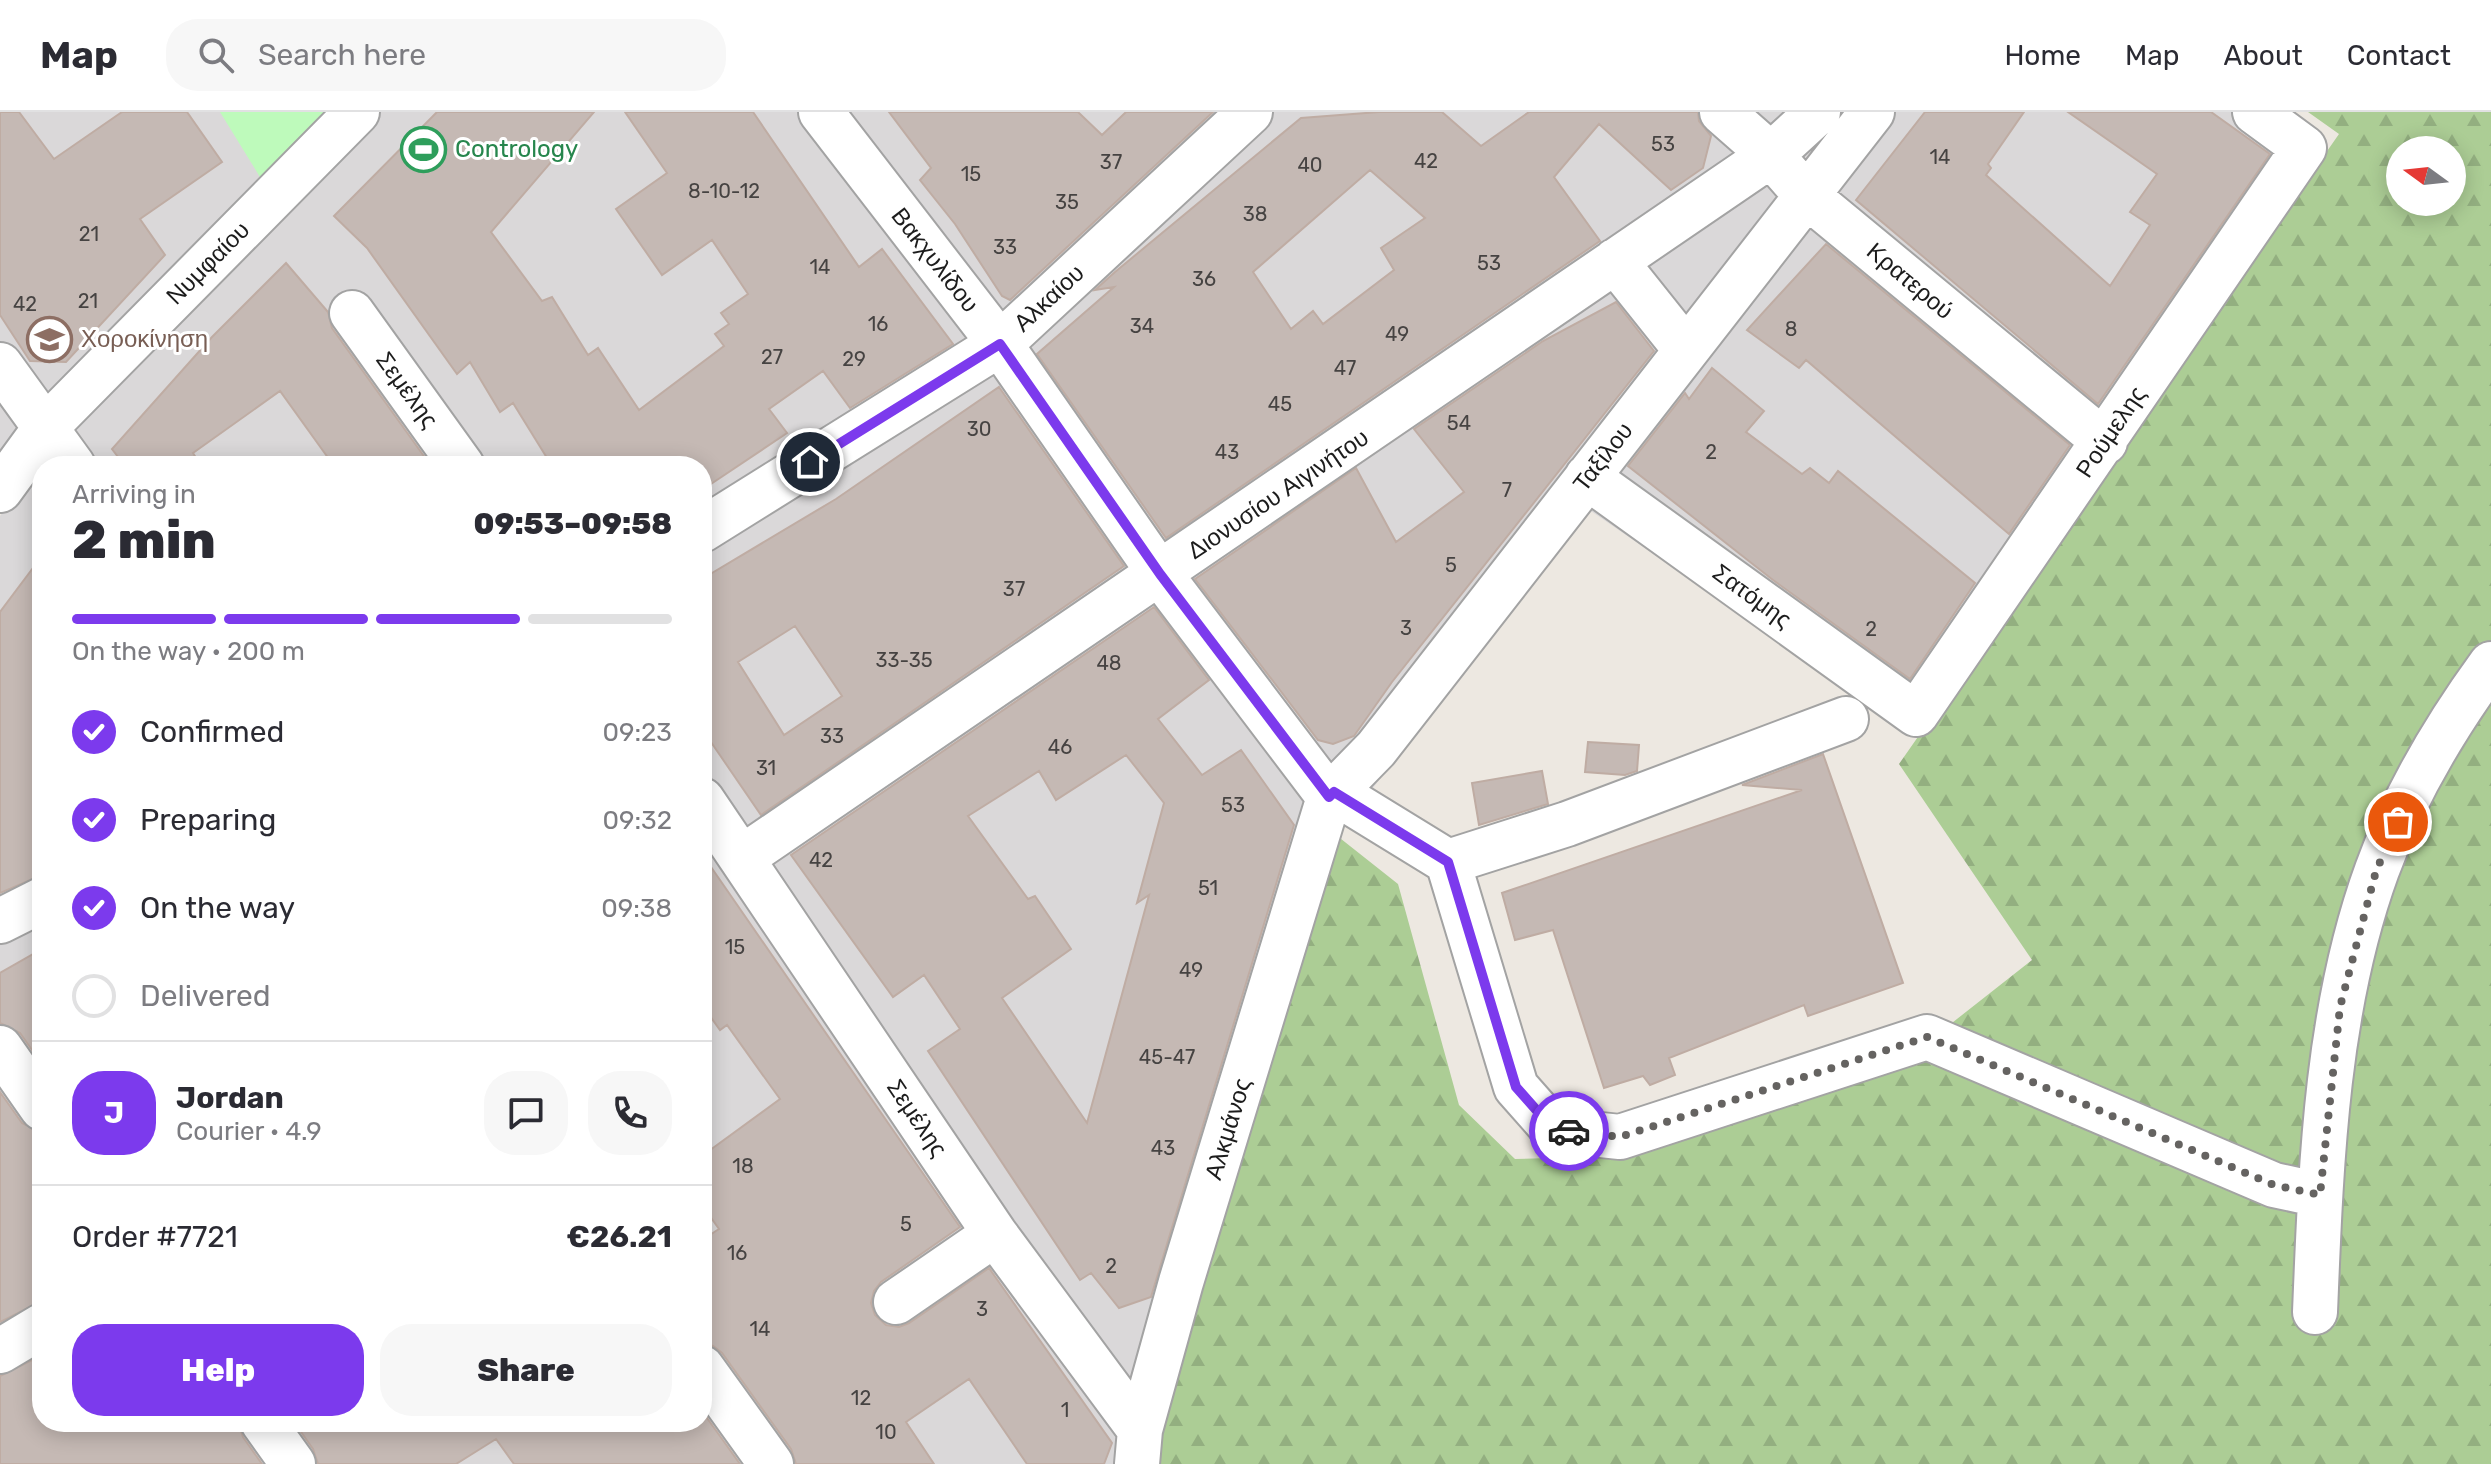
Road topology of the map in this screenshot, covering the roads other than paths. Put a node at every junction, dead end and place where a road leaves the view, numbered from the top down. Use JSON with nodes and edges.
{"nodes":[{"id":1,"x":357,"y":112,"type":"edge"},
{"id":2,"x":821,"y":112,"type":"edge"},
{"id":3,"x":1250,"y":112,"type":"edge"},
{"id":4,"x":1722,"y":112,"type":"edge"},
{"id":5,"x":1818,"y":112,"type":"edge"},
{"id":6,"x":1872,"y":112,"type":"edge"},
{"id":7,"x":2255,"y":112,"type":"edge"},
{"id":8,"x":1771,"y":155,"type":"junction"},
{"id":9,"x":1806,"y":195,"type":"junction"},
{"id":10,"x":1615,"y":261,"type":"junction"},
{"id":11,"x":352,"y":313,"type":"dead end"},
{"id":12,"x":1000,"y":344,"type":"junction"},
{"id":13,"x":1686,"y":350,"type":"junction"},
{"id":14,"x":17,"y":397,"type":"edge"},
{"id":15,"x":2105,"y":442,"type":"junction"},
{"id":16,"x":65,"y":456,"type":"edge"},
{"id":17,"x":455,"y":456,"type":"edge"},
{"id":18,"x":1587,"y":477,"type":"junction"},
{"id":19,"x":0,"y":490,"type":"edge"},
{"id":20,"x":712,"y":524,"type":"edge"},
{"id":21,"x":1160,"y":574,"type":"junction"},
{"id":22,"x":2491,"y":664,"type":"edge"},
{"id":23,"x":1916,"y":714,"type":"joint"},
{"id":24,"x":1846,"y":719,"type":"dead end"},
{"id":25,"x":1332,"y":795,"type":"junction"},
{"id":26,"x":712,"y":814,"type":"edge"},
{"id":27,"x":743,"y":857,"type":"junction"},
{"id":28,"x":1448,"y":862,"type":"junction"},
{"id":29,"x":32,"y":905,"type":"edge"},
{"id":30,"x":0,"y":921,"type":"edge"},
{"id":31,"x":0,"y":1048,"type":"edge"},
{"id":32,"x":32,"y":1094,"type":"edge"},
{"id":33,"x":2320,"y":1195,"type":"junction"},
{"id":34,"x":995,"y":1234,"type":"junction"},
{"id":35,"x":896,"y":1302,"type":"dead end"},
{"id":36,"x":2315,"y":1312,"type":"dead end"},
{"id":37,"x":32,"y":1332,"type":"edge"},
{"id":38,"x":0,"y":1351,"type":"edge"},
{"id":39,"x":712,"y":1382,"type":"edge"},
{"id":40,"x":270,"y":1432,"type":"edge"},
{"id":41,"x":1139,"y":1447,"type":"edge"},
{"id":42,"x":293,"y":1464,"type":"edge"},
{"id":43,"x":771,"y":1464,"type":"edge"}],
"edges":[{"from":1,"to":14,"type":"street","name":"Νυμφαίου"},
{"from":2,"to":12,"type":"street","name":"Βακχυλίδου"},
{"from":3,"to":12,"type":"street","name":"Αλκαίου"},
{"from":4,"to":8,"type":"street","name":"Κρατερού"},
{"from":5,"to":8,"type":"street"},
{"from":6,"to":9,"type":"street","name":"Ταξίλου"},
{"from":7,"to":15,"type":"street","name":"Ρούμελης"},
{"from":8,"to":9,"type":"street","name":"Κρατερού"},
{"from":8,"to":10,"type":"street","name":"Διονυσίου Αιγινήτου"},
{"from":9,"to":13,"type":"street","name":"Ταξίλου"},
{"from":9,"to":15,"type":"street","name":"Κρατερού"},
{"from":10,"to":13,"type":"street"},
{"from":10,"to":21,"type":"street","name":"Διονυσίου Αιγινήτου"},
{"from":11,"to":17,"type":"street","name":"Σεμέλης"},
{"from":12,"to":20,"type":"street","name":"Αλκαίου"},
{"from":12,"to":21,"type":"street","name":"Βακχυλίδου"},
{"from":13,"to":18,"type":"street","name":"Ταξίλου"},
{"from":14,"to":16,"type":"street"},
{"from":14,"to":19,"type":"street","name":"Νυμφαίου"},
{"from":15,"to":23,"type":"street","name":"Ρούμελης"},
{"from":18,"to":23,"type":"street","name":"Σατόμης"},
{"from":18,"to":25,"type":"street","name":"Ταξίλου"},
{"from":21,"to":25,"type":"street","name":"Βακχυλίδου"},
{"from":21,"to":27,"type":"street","name":"Διονυσίου Αιγινήτου"},
{"from":22,"to":33,"type":"street"},
{"from":24,"to":28,"type":"street"},
{"from":25,"to":28,"type":"street"},
{"from":25,"to":41,"type":"street","name":"Αλκμάνος"},
{"from":26,"to":27,"type":"street","name":"Σεμέλης"},
{"from":27,"to":34,"type":"street","name":"Σεμέλης"},
{"from":28,"to":33,"type":"street"},
{"from":29,"to":30,"type":"street"},
{"from":31,"to":32,"type":"street"},
{"from":33,"to":36,"type":"street"},
{"from":34,"to":35,"type":"street"},
{"from":34,"to":41,"type":"street","name":"Σεμέλης"},
{"from":37,"to":38,"type":"street"},
{"from":39,"to":43,"type":"street"},
{"from":40,"to":42,"type":"street"}]}
